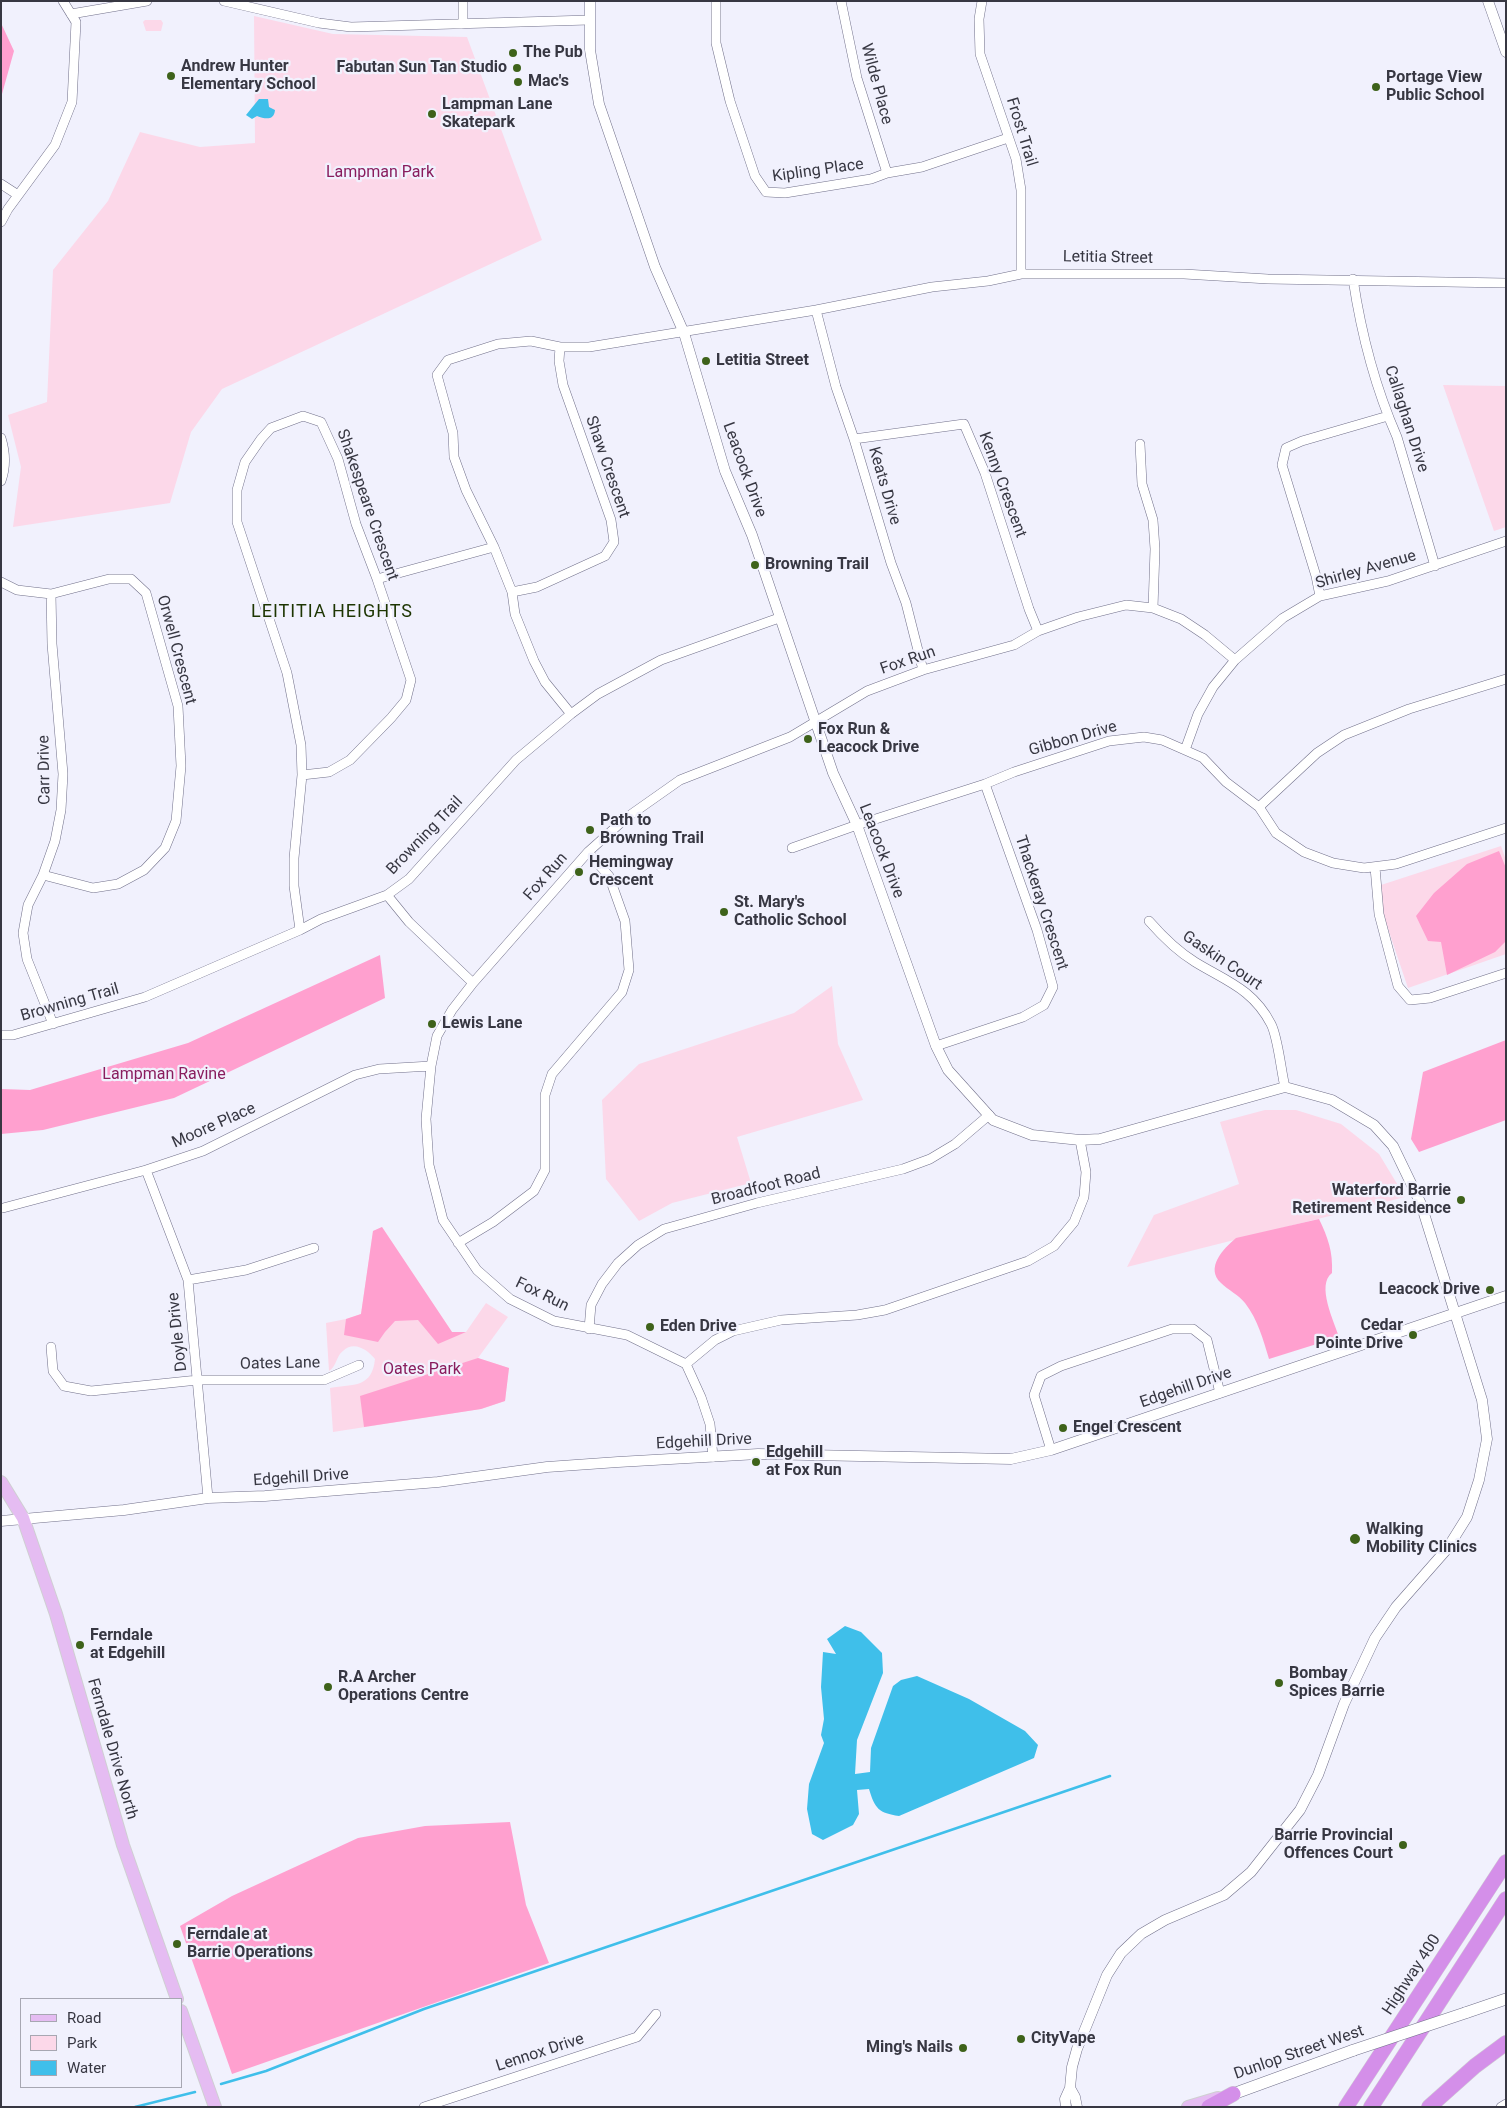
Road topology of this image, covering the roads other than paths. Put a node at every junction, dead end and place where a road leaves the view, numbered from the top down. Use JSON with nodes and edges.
{"nodes":[{"id":1,"x":63,"y":1,"type":"edge"},
{"id":2,"x":147,"y":1,"type":"edge"},
{"id":3,"x":224,"y":1,"type":"edge"},
{"id":4,"x":463,"y":1,"type":"edge"},
{"id":5,"x":590,"y":1,"type":"edge"},
{"id":6,"x":716,"y":1,"type":"edge"},
{"id":7,"x":842,"y":1,"type":"edge"},
{"id":8,"x":982,"y":1,"type":"edge"},
{"id":9,"x":1488,"y":1,"type":"edge"},
{"id":10,"x":71,"y":14,"type":"junction"},
{"id":11,"x":589,"y":20,"type":"junction"},
{"id":12,"x":462,"y":24,"type":"junction"},
{"id":13,"x":1506,"y":52,"type":"edge"},
{"id":14,"x":1008,"y":138,"type":"junction"},
{"id":15,"x":886,"y":173,"type":"junction"},
{"id":16,"x":1,"y":184,"type":"edge"},
{"id":17,"x":18,"y":195,"type":"junction"},
{"id":18,"x":1,"y":222,"type":"edge"},
{"id":19,"x":1021,"y":274,"type":"junction"},
{"id":20,"x":1353,"y":279,"type":"junction"},
{"id":21,"x":1506,"y":283,"type":"edge"},
{"id":22,"x":816,"y":310,"type":"junction"},
{"id":23,"x":684,"y":333,"type":"junction"},
{"id":24,"x":560,"y":347,"type":"junction"},
{"id":25,"x":1388,"y":416,"type":"junction"},
{"id":26,"x":1,"y":438,"type":"edge"},
{"id":27,"x":854,"y":439,"type":"junction"},
{"id":28,"x":1140,"y":444,"type":"dead end"},
{"id":29,"x":1,"y":481,"type":"edge"},
{"id":30,"x":1506,"y":541,"type":"edge"},
{"id":31,"x":494,"y":547,"type":"junction"},
{"id":32,"x":1435,"y":566,"type":"junction"},
{"id":33,"x":377,"y":579,"type":"junction"},
{"id":34,"x":1,"y":582,"type":"edge"},
{"id":35,"x":512,"y":592,"type":"junction"},
{"id":36,"x":51,"y":594,"type":"junction"},
{"id":37,"x":1320,"y":596,"type":"junction"},
{"id":38,"x":1153,"y":608,"type":"junction"},
{"id":39,"x":779,"y":618,"type":"junction"},
{"id":40,"x":1038,"y":631,"type":"junction"},
{"id":41,"x":1235,"y":660,"type":"junction"},
{"id":42,"x":923,"y":670,"type":"junction"},
{"id":43,"x":1506,"y":679,"type":"edge"},
{"id":44,"x":571,"y":714,"type":"junction"},
{"id":45,"x":816,"y":722,"type":"junction"},
{"id":46,"x":1185,"y":750,"type":"junction"},
{"id":47,"x":302,"y":774,"type":"junction"},
{"id":48,"x":985,"y":784,"type":"junction"},
{"id":49,"x":1259,"y":807,"type":"junction"},
{"id":50,"x":856,"y":825,"type":"junction"},
{"id":51,"x":1506,"y":828,"type":"edge"},
{"id":52,"x":792,"y":848,"type":"dead end"},
{"id":53,"x":588,"y":852,"type":"junction"},
{"id":54,"x":1376,"y":867,"type":"junction"},
{"id":55,"x":42,"y":875,"type":"junction"},
{"id":56,"x":387,"y":895,"type":"junction"},
{"id":57,"x":1149,"y":921,"type":"dead end"},
{"id":58,"x":300,"y":930,"type":"junction"},
{"id":59,"x":1506,"y":972,"type":"edge"},
{"id":60,"x":472,"y":983,"type":"junction"},
{"id":61,"x":53,"y":1024,"type":"junction"},
{"id":62,"x":1,"y":1034,"type":"edge"},
{"id":63,"x":936,"y":1046,"type":"junction"},
{"id":64,"x":431,"y":1066,"type":"junction"},
{"id":65,"x":1284,"y":1088,"type":"junction"},
{"id":66,"x":989,"y":1115,"type":"junction"},
{"id":67,"x":1080,"y":1140,"type":"junction"},
{"id":68,"x":146,"y":1170,"type":"junction"},
{"id":69,"x":3,"y":1208,"type":"dead end"},
{"id":70,"x":458,"y":1243,"type":"junction"},
{"id":71,"x":314,"y":1248,"type":"dead end"},
{"id":72,"x":188,"y":1280,"type":"junction"},
{"id":73,"x":1506,"y":1296,"type":"edge"},
{"id":74,"x":1454,"y":1313,"type":"junction"},
{"id":75,"x":590,"y":1329,"type":"junction"},
{"id":76,"x":51,"y":1347,"type":"dead end"},
{"id":77,"x":686,"y":1364,"type":"junction"},
{"id":78,"x":359,"y":1365,"type":"dead end"},
{"id":79,"x":198,"y":1380,"type":"junction"},
{"id":80,"x":1220,"y":1393,"type":"junction"},
{"id":81,"x":1051,"y":1450,"type":"junction"},
{"id":82,"x":713,"y":1457,"type":"junction"},
{"id":83,"x":1,"y":1482,"type":"edge"},
{"id":84,"x":208,"y":1498,"type":"junction"},
{"id":85,"x":23,"y":1518,"type":"junction"},
{"id":86,"x":1,"y":1521,"type":"edge"},
{"id":87,"x":1506,"y":1862,"type":"edge"},
{"id":88,"x":1506,"y":1898,"type":"edge"},
{"id":89,"x":1506,"y":1907,"type":"edge"},
{"id":90,"x":1487,"y":1927,"type":"junction"},
{"id":91,"x":177,"y":1998,"type":"edge"},
{"id":92,"x":1506,"y":1999,"type":"edge"},
{"id":93,"x":182,"y":2014,"type":"edge"},
{"id":94,"x":656,"y":2014,"type":"dead end"},
{"id":95,"x":1506,"y":2043,"type":"edge"},
{"id":96,"x":1070,"y":2088,"type":"junction"},
{"id":97,"x":1233,"y":2094,"type":"junction"},
{"id":98,"x":1347,"y":2104,"type":"edge"},
{"id":99,"x":1506,"y":2104,"type":"edge"},
{"id":100,"x":215,"y":2107,"type":"edge"},
{"id":101,"x":424,"y":2107,"type":"edge"},
{"id":102,"x":1066,"y":2107,"type":"edge"},
{"id":103,"x":1077,"y":2107,"type":"edge"},
{"id":104,"x":1188,"y":2107,"type":"edge"},
{"id":105,"x":1209,"y":2107,"type":"edge"},
{"id":106,"x":1371,"y":2107,"type":"edge"},
{"id":107,"x":1429,"y":2107,"type":"edge"},
{"id":108,"x":1501,"y":2107,"type":"edge"}],
"edges":[{"from":1,"to":10,"type":"street"},
{"from":2,"to":10,"type":"street"},
{"from":3,"to":12,"type":"street"},
{"from":4,"to":12,"type":"street"},
{"from":5,"to":11,"type":"street","name":"Leacock Drive"},
{"from":6,"to":15,"type":"street","name":"Kipling Place"},
{"from":7,"to":15,"type":"street","name":"Wilde Place"},
{"from":8,"to":14,"type":"street","name":"Frost Trail"},
{"from":9,"to":13,"type":"street"},
{"from":10,"to":17,"type":"street"},
{"from":11,"to":12,"type":"street"},
{"from":11,"to":23,"type":"street","name":"Leacock Drive"},
{"from":14,"to":15,"type":"street","name":"Kipling Place"},
{"from":14,"to":19,"type":"street","name":"Frost Trail"},
{"from":16,"to":17,"type":"street"},
{"from":17,"to":18,"type":"street"},
{"from":19,"to":20,"type":"street","name":"Letitia Street"},
{"from":19,"to":22,"type":"street","name":"Letitia Street"},
{"from":20,"to":21,"type":"street","name":"Letitia Street"},
{"from":20,"to":25,"type":"street","name":"Callaghan Drive"},
{"from":22,"to":23,"type":"street","name":"Letitia Street"},
{"from":22,"to":27,"type":"street","name":"Keats Drive"},
{"from":23,"to":24,"type":"street","name":"Letitia Street"},
{"from":23,"to":39,"type":"street","name":"Leacock Drive"},
{"from":24,"to":31,"type":"street","name":"Letitia Street"},
{"from":24,"to":35,"type":"street","name":"Shaw Crescent"},
{"from":25,"to":32,"type":"street","name":"Callaghan Drive"},
{"from":25,"to":37,"type":"street"},
{"from":26,"to":29,"type":"street"},
{"from":27,"to":40,"type":"street","name":"Kenny Crescent"},
{"from":27,"to":42,"type":"street","name":"Keats Drive"},
{"from":28,"to":38,"type":"street"},
{"from":30,"to":32,"type":"street","name":"Shirley Avenue"},
{"from":31,"to":33,"type":"street"},
{"from":31,"to":35,"type":"street","name":"Letitia Street"},
{"from":32,"to":37,"type":"street","name":"Shirley Avenue"},
{"from":33,"to":47,"type":"street","name":"Shakespeare Crescent"},
{"from":33,"to":47,"type":"street","name":"Shakespeare Crescent"},
{"from":34,"to":36,"type":"street","name":"Orwell Crescent"},
{"from":35,"to":44,"type":"street","name":"Letitia Street"},
{"from":36,"to":55,"type":"street","name":"Carr Drive"},
{"from":36,"to":55,"type":"street","name":"Orwell Crescent"},
{"from":37,"to":41,"type":"street","name":"Shirley Avenue"},
{"from":38,"to":40,"type":"street","name":"Fox Run"},
{"from":38,"to":41,"type":"street","name":"Fox Run"},
{"from":39,"to":44,"type":"street","name":"Browning Trail"},
{"from":39,"to":45,"type":"street","name":"Leacock Drive"},
{"from":40,"to":42,"type":"street","name":"Fox Run"},
{"from":41,"to":46,"type":"street","name":"Shirley Avenue"},
{"from":42,"to":45,"type":"street","name":"Fox Run"},
{"from":43,"to":49,"type":"street"},
{"from":44,"to":56,"type":"street","name":"Browning Trail"},
{"from":45,"to":50,"type":"street","name":"Leacock Drive"},
{"from":45,"to":53,"type":"street","name":"Fox Run"},
{"from":46,"to":48,"type":"street","name":"Gibbon Drive"},
{"from":46,"to":49,"type":"street","name":"Gibbon Drive"},
{"from":47,"to":58,"type":"street","name":"Shakespeare Crescent"},
{"from":48,"to":50,"type":"street","name":"Gibbon Drive"},
{"from":48,"to":63,"type":"street","name":"Thackeray Crescent"},
{"from":49,"to":54,"type":"street","name":"Gibbon Drive"},
{"from":50,"to":52,"type":"street","name":"Gibbon Drive"},
{"from":50,"to":63,"type":"street","name":"Leacock Drive"},
{"from":51,"to":54,"type":"street","name":"Gibbon Drive"},
{"from":53,"to":60,"type":"street","name":"Fox Run"},
{"from":53,"to":70,"type":"street"},
{"from":54,"to":59,"type":"street"},
{"from":55,"to":61,"type":"street","name":"Carr Drive"},
{"from":56,"to":58,"type":"street","name":"Browning Trail"},
{"from":56,"to":60,"type":"street"},
{"from":57,"to":65,"type":"street","name":"Gaskin Court"},
{"from":58,"to":61,"type":"street","name":"Browning Trail"},
{"from":60,"to":64,"type":"street","name":"Fox Run"},
{"from":61,"to":62,"type":"street","name":"Browning Trail"},
{"from":63,"to":66,"type":"street","name":"Leacock Drive"},
{"from":64,"to":68,"type":"street","name":"Moore Place"},
{"from":64,"to":70,"type":"street","name":"Fox Run"},
{"from":65,"to":67,"type":"street","name":"Leacock Drive"},
{"from":65,"to":74,"type":"street","name":"Leacock Drive"},
{"from":66,"to":67,"type":"street","name":"Leacock Drive"},
{"from":66,"to":75,"type":"street","name":"Broadfoot Road"},
{"from":67,"to":77,"type":"street"},
{"from":68,"to":69,"type":"street","name":"Moore Place"},
{"from":68,"to":72,"type":"street","name":"Doyle Drive"},
{"from":70,"to":75,"type":"street","name":"Fox Run"},
{"from":71,"to":72,"type":"street"},
{"from":72,"to":79,"type":"street","name":"Doyle Drive"},
{"from":73,"to":74,"type":"street","name":"Edgehill Drive"},
{"from":74,"to":80,"type":"street","name":"Edgehill Drive"},
{"from":74,"to":96,"type":"street"},
{"from":75,"to":77,"type":"street","name":"Fox Run"},
{"from":76,"to":79,"type":"street","name":"Oates Lane"},
{"from":77,"to":82,"type":"street"},
{"from":78,"to":79,"type":"street","name":"Oates Lane"},
{"from":79,"to":84,"type":"street","name":"Doyle Drive"},
{"from":80,"to":81,"type":"street","name":"Edgehill Drive"},
{"from":80,"to":81,"type":"street"},
{"from":81,"to":82,"type":"street","name":"Edgehill Drive"},
{"from":82,"to":84,"type":"street","name":"Edgehill Drive"},
{"from":83,"to":85,"type":"main road","name":"Ferndale Drive North"},
{"from":84,"to":85,"type":"street","name":"Edgehill Drive"},
{"from":85,"to":86,"type":"street","name":"Edgehill Drive"},
{"from":85,"to":91,"type":"main road","name":"Ferndale Drive North"},
{"from":87,"to":98,"type":"highway","name":"Highway 400"},
{"from":88,"to":90,"type":"highway"},
{"from":89,"to":90,"type":"highway"},
{"from":90,"to":106,"type":"highway"},
{"from":92,"to":97,"type":"main road","name":"Dunlop Street West","bridge":true},
{"from":93,"to":100,"type":"main road"},
{"from":94,"to":101,"type":"street","name":"Lennox Drive"},
{"from":95,"to":107,"type":"highway"},
{"from":96,"to":102,"type":"street"},
{"from":96,"to":103,"type":"street"},
{"from":97,"to":104,"type":"main road","name":"Dunlop Street West"},
{"from":97,"to":105,"type":"highway"},
{"from":99,"to":108,"type":"street"}]}
